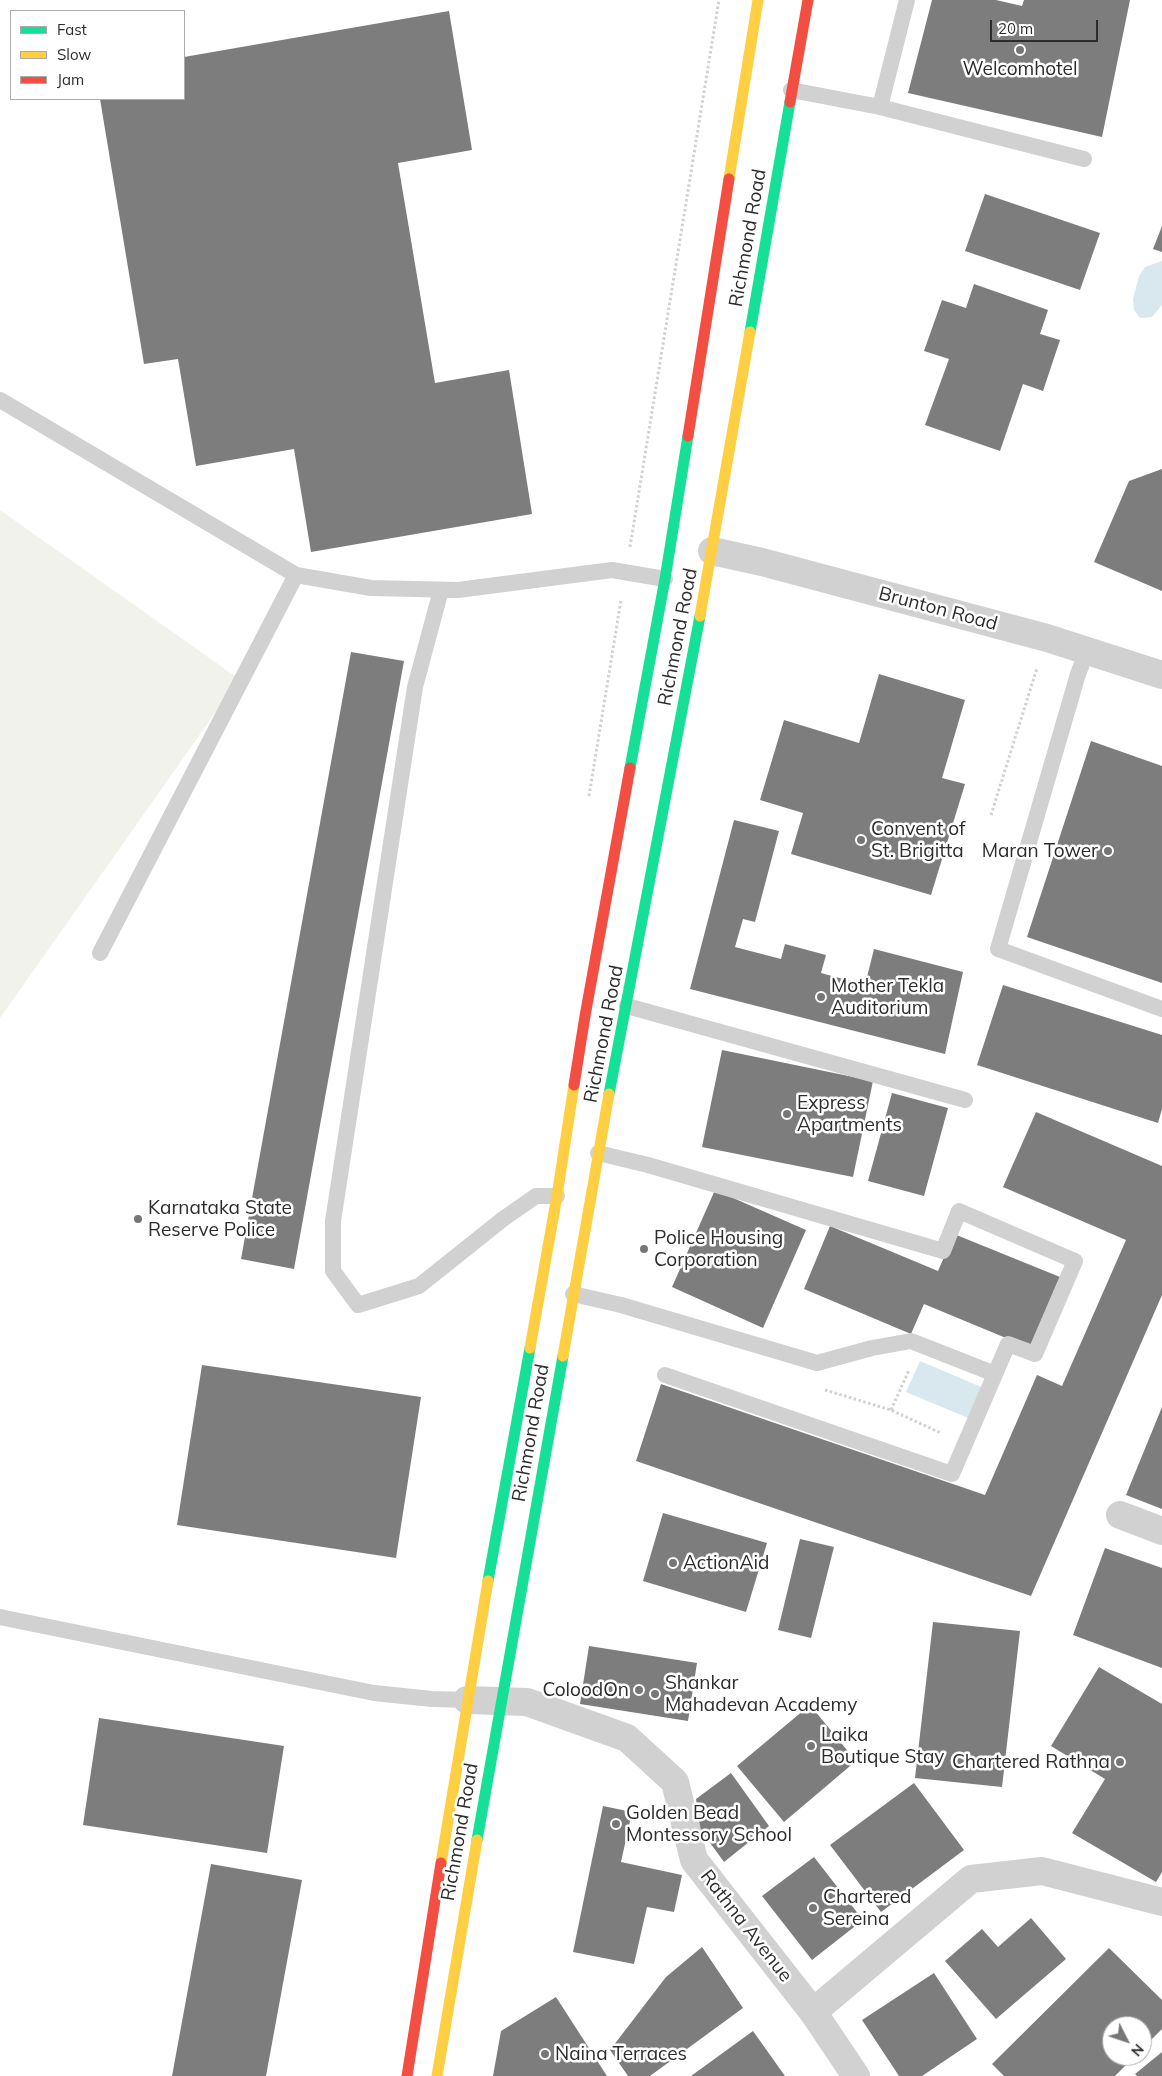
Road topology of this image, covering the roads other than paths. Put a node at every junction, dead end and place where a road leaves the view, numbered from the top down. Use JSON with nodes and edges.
{"nodes":[{"id":1,"x":758,"y":0,"type":"edge"},
{"id":2,"x":808,"y":0,"type":"edge"},
{"id":3,"x":907,"y":0,"type":"edge"},
{"id":4,"x":791,"y":90,"type":"junction"},
{"id":5,"x":880,"y":107,"type":"junction"},
{"id":6,"x":1084,"y":159,"type":"dead end"},
{"id":7,"x":0,"y":400,"type":"edge"},
{"id":8,"x":708,"y":551,"type":"junction"},
{"id":9,"x":296,"y":576,"type":"junction"},
{"id":10,"x":665,"y":579,"type":"junction"},
{"id":11,"x":441,"y":590,"type":"junction"},
{"id":12,"x":1087,"y":650,"type":"junction"},
{"id":13,"x":1162,"y":675,"type":"edge"},
{"id":14,"x":100,"y":953,"type":"dead end"},
{"id":15,"x":627,"y":1006,"type":"junction"},
{"id":16,"x":1162,"y":1009,"type":"edge"},
{"id":17,"x":965,"y":1100,"type":"dead end"},
{"id":18,"x":598,"y":1153,"type":"junction"},
{"id":19,"x":557,"y":1196,"type":"junction"},
{"id":20,"x":574,"y":1294,"type":"junction"},
{"id":21,"x":995,"y":1374,"type":"junction"},
{"id":22,"x":665,"y":1375,"type":"dead end"},
{"id":23,"x":1120,"y":1515,"type":"dead end"},
{"id":24,"x":1162,"y":1531,"type":"edge"},
{"id":25,"x":0,"y":1617,"type":"edge"},
{"id":26,"x":467,"y":1700,"type":"junction"},
{"id":27,"x":500,"y":1700,"type":"junction"},
{"id":28,"x":1162,"y":1902,"type":"edge"},
{"id":29,"x":813,"y":2012,"type":"junction"},
{"id":30,"x":408,"y":2076,"type":"edge"},
{"id":31,"x":436,"y":2076,"type":"edge"},
{"id":32,"x":856,"y":2076,"type":"edge"}],
"edges":[{"from":1,"to":10,"type":"main road","name":"Richmond Road"},
{"from":2,"to":4,"type":"main road","name":"Richmond Road"},
{"from":3,"to":5,"type":"lane"},
{"from":4,"to":5,"type":"lane"},
{"from":4,"to":8,"type":"main road","name":"Richmond Road"},
{"from":5,"to":6,"type":"lane"},
{"from":7,"to":9,"type":"lane"},
{"from":8,"to":12,"type":"street","name":"Brunton Road"},
{"from":8,"to":15,"type":"main road","name":"Richmond Road"},
{"from":9,"to":11,"type":"lane"},
{"from":9,"to":14,"type":"lane"},
{"from":10,"to":11,"type":"lane"},
{"from":10,"to":19,"type":"main road","name":"Richmond Road"},
{"from":11,"to":19,"type":"lane"},
{"from":12,"to":13,"type":"street","name":"Brunton Road"},
{"from":12,"to":16,"type":"lane"},
{"from":15,"to":17,"type":"lane"},
{"from":15,"to":18,"type":"main road","name":"Richmond Road"},
{"from":18,"to":20,"type":"main road","name":"Richmond Road"},
{"from":18,"to":21,"type":"lane"},
{"from":19,"to":26,"type":"main road","name":"Richmond Road"},
{"from":20,"to":21,"type":"lane"},
{"from":20,"to":27,"type":"main road","name":"Richmond Road"},
{"from":21,"to":22,"type":"lane"},
{"from":23,"to":24,"type":"street"},
{"from":25,"to":26,"type":"lane"},
{"from":26,"to":27,"type":"street","name":"Rathna Avenue"},
{"from":26,"to":30,"type":"main road","name":"Richmond Road"},
{"from":27,"to":29,"type":"street","name":"Rathna Avenue"},
{"from":27,"to":31,"type":"main road","name":"Richmond Road"},
{"from":28,"to":29,"type":"street"},
{"from":29,"to":32,"type":"street","name":"Rathna Avenue"}]}
